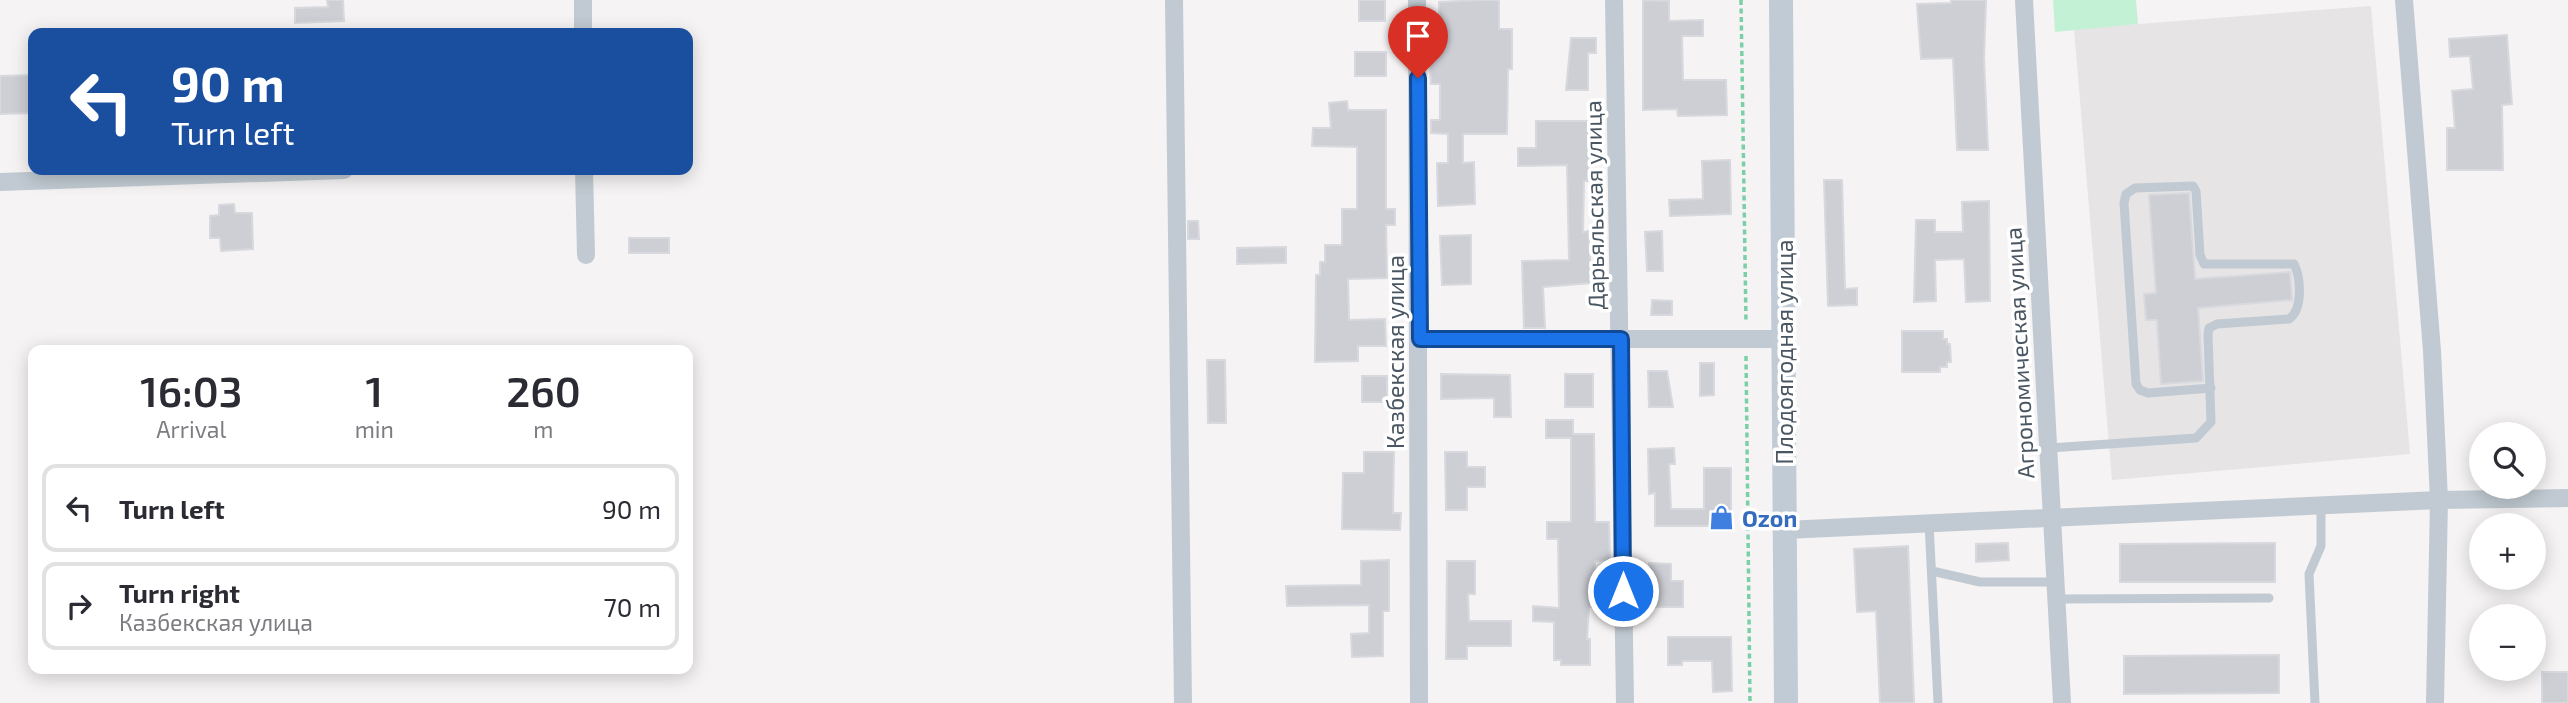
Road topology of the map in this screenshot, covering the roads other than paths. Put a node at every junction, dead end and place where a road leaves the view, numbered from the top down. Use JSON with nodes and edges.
{"nodes":[{"id":1,"x":583,"y":0,"type":"edge"},
{"id":2,"x":1174,"y":0,"type":"edge"},
{"id":3,"x":1417,"y":0,"type":"edge"},
{"id":4,"x":1614,"y":0,"type":"edge"},
{"id":5,"x":1781,"y":0,"type":"edge"},
{"id":6,"x":2024,"y":0,"type":"edge"},
{"id":7,"x":2404,"y":0,"type":"edge"},
{"id":8,"x":583,"y":28,"type":"edge"},
{"id":9,"x":201,"y":175,"type":"edge"},
{"id":10,"x":584,"y":175,"type":"edge"},
{"id":11,"x":0,"y":182,"type":"edge"},
{"id":12,"x":586,"y":255,"type":"dead end"},
{"id":13,"x":1420,"y":339,"type":"junction"},
{"id":14,"x":1621,"y":339,"type":"junction"},
{"id":15,"x":1783,"y":339,"type":"junction"},
{"id":16,"x":2211,"y":388,"type":"junction"},
{"id":17,"x":2050,"y":448,"type":"junction"},
{"id":18,"x":2568,"y":498,"type":"edge"},
{"id":19,"x":2439,"y":500,"type":"junction"},
{"id":20,"x":2321,"y":506,"type":"junction"},
{"id":21,"x":2053,"y":518,"type":"junction"},
{"id":22,"x":1929,"y":523,"type":"junction"},
{"id":23,"x":1785,"y":530,"type":"junction"},
{"id":24,"x":1932,"y":571,"type":"junction"},
{"id":25,"x":2057,"y":590,"type":"junction"},
{"id":26,"x":2269,"y":598,"type":"dead end"},
{"id":27,"x":1183,"y":703,"type":"edge"},
{"id":28,"x":1419,"y":703,"type":"edge"},
{"id":29,"x":1625,"y":703,"type":"edge"},
{"id":30,"x":1786,"y":703,"type":"edge"},
{"id":31,"x":1938,"y":703,"type":"edge"},
{"id":32,"x":2062,"y":703,"type":"edge"},
{"id":33,"x":2315,"y":703,"type":"edge"},
{"id":34,"x":2435,"y":703,"type":"edge"}],
"edges":[{"from":1,"to":8,"type":"street"},
{"from":2,"to":27,"type":"street"},
{"from":3,"to":13,"type":"street","name":"Казбекская улица"},
{"from":4,"to":14,"type":"street","name":"Дарьяльская улица"},
{"from":5,"to":15,"type":"street","name":"Плодоягодная улица"},
{"from":6,"to":17,"type":"street","name":"Агрономическая улица"},
{"from":7,"to":19,"type":"street"},
{"from":9,"to":11,"type":"street"},
{"from":10,"to":12,"type":"street"},
{"from":13,"to":14,"type":"street"},
{"from":13,"to":28,"type":"street","name":"Казбекская улица"},
{"from":14,"to":15,"type":"street"},
{"from":14,"to":29,"type":"street","name":"Дарьяльская улица"},
{"from":15,"to":23,"type":"street","name":"Плодоягодная улица"},
{"from":16,"to":16,"type":"lane"},
{"from":16,"to":17,"type":"lane"},
{"from":17,"to":21,"type":"street","name":"Агрономическая улица"},
{"from":18,"to":19,"type":"street"},
{"from":19,"to":20,"type":"street"},
{"from":19,"to":34,"type":"street"},
{"from":20,"to":21,"type":"street"},
{"from":20,"to":33,"type":"lane"},
{"from":21,"to":22,"type":"street"},
{"from":21,"to":25,"type":"street","name":"Агрономическая улица"},
{"from":22,"to":23,"type":"street"},
{"from":22,"to":24,"type":"lane"},
{"from":23,"to":30,"type":"street","name":"Плодоягодная улица"},
{"from":24,"to":25,"type":"lane"},
{"from":24,"to":31,"type":"lane"},
{"from":25,"to":26,"type":"lane"},
{"from":25,"to":32,"type":"street","name":"Агрономическая улица"}]}
